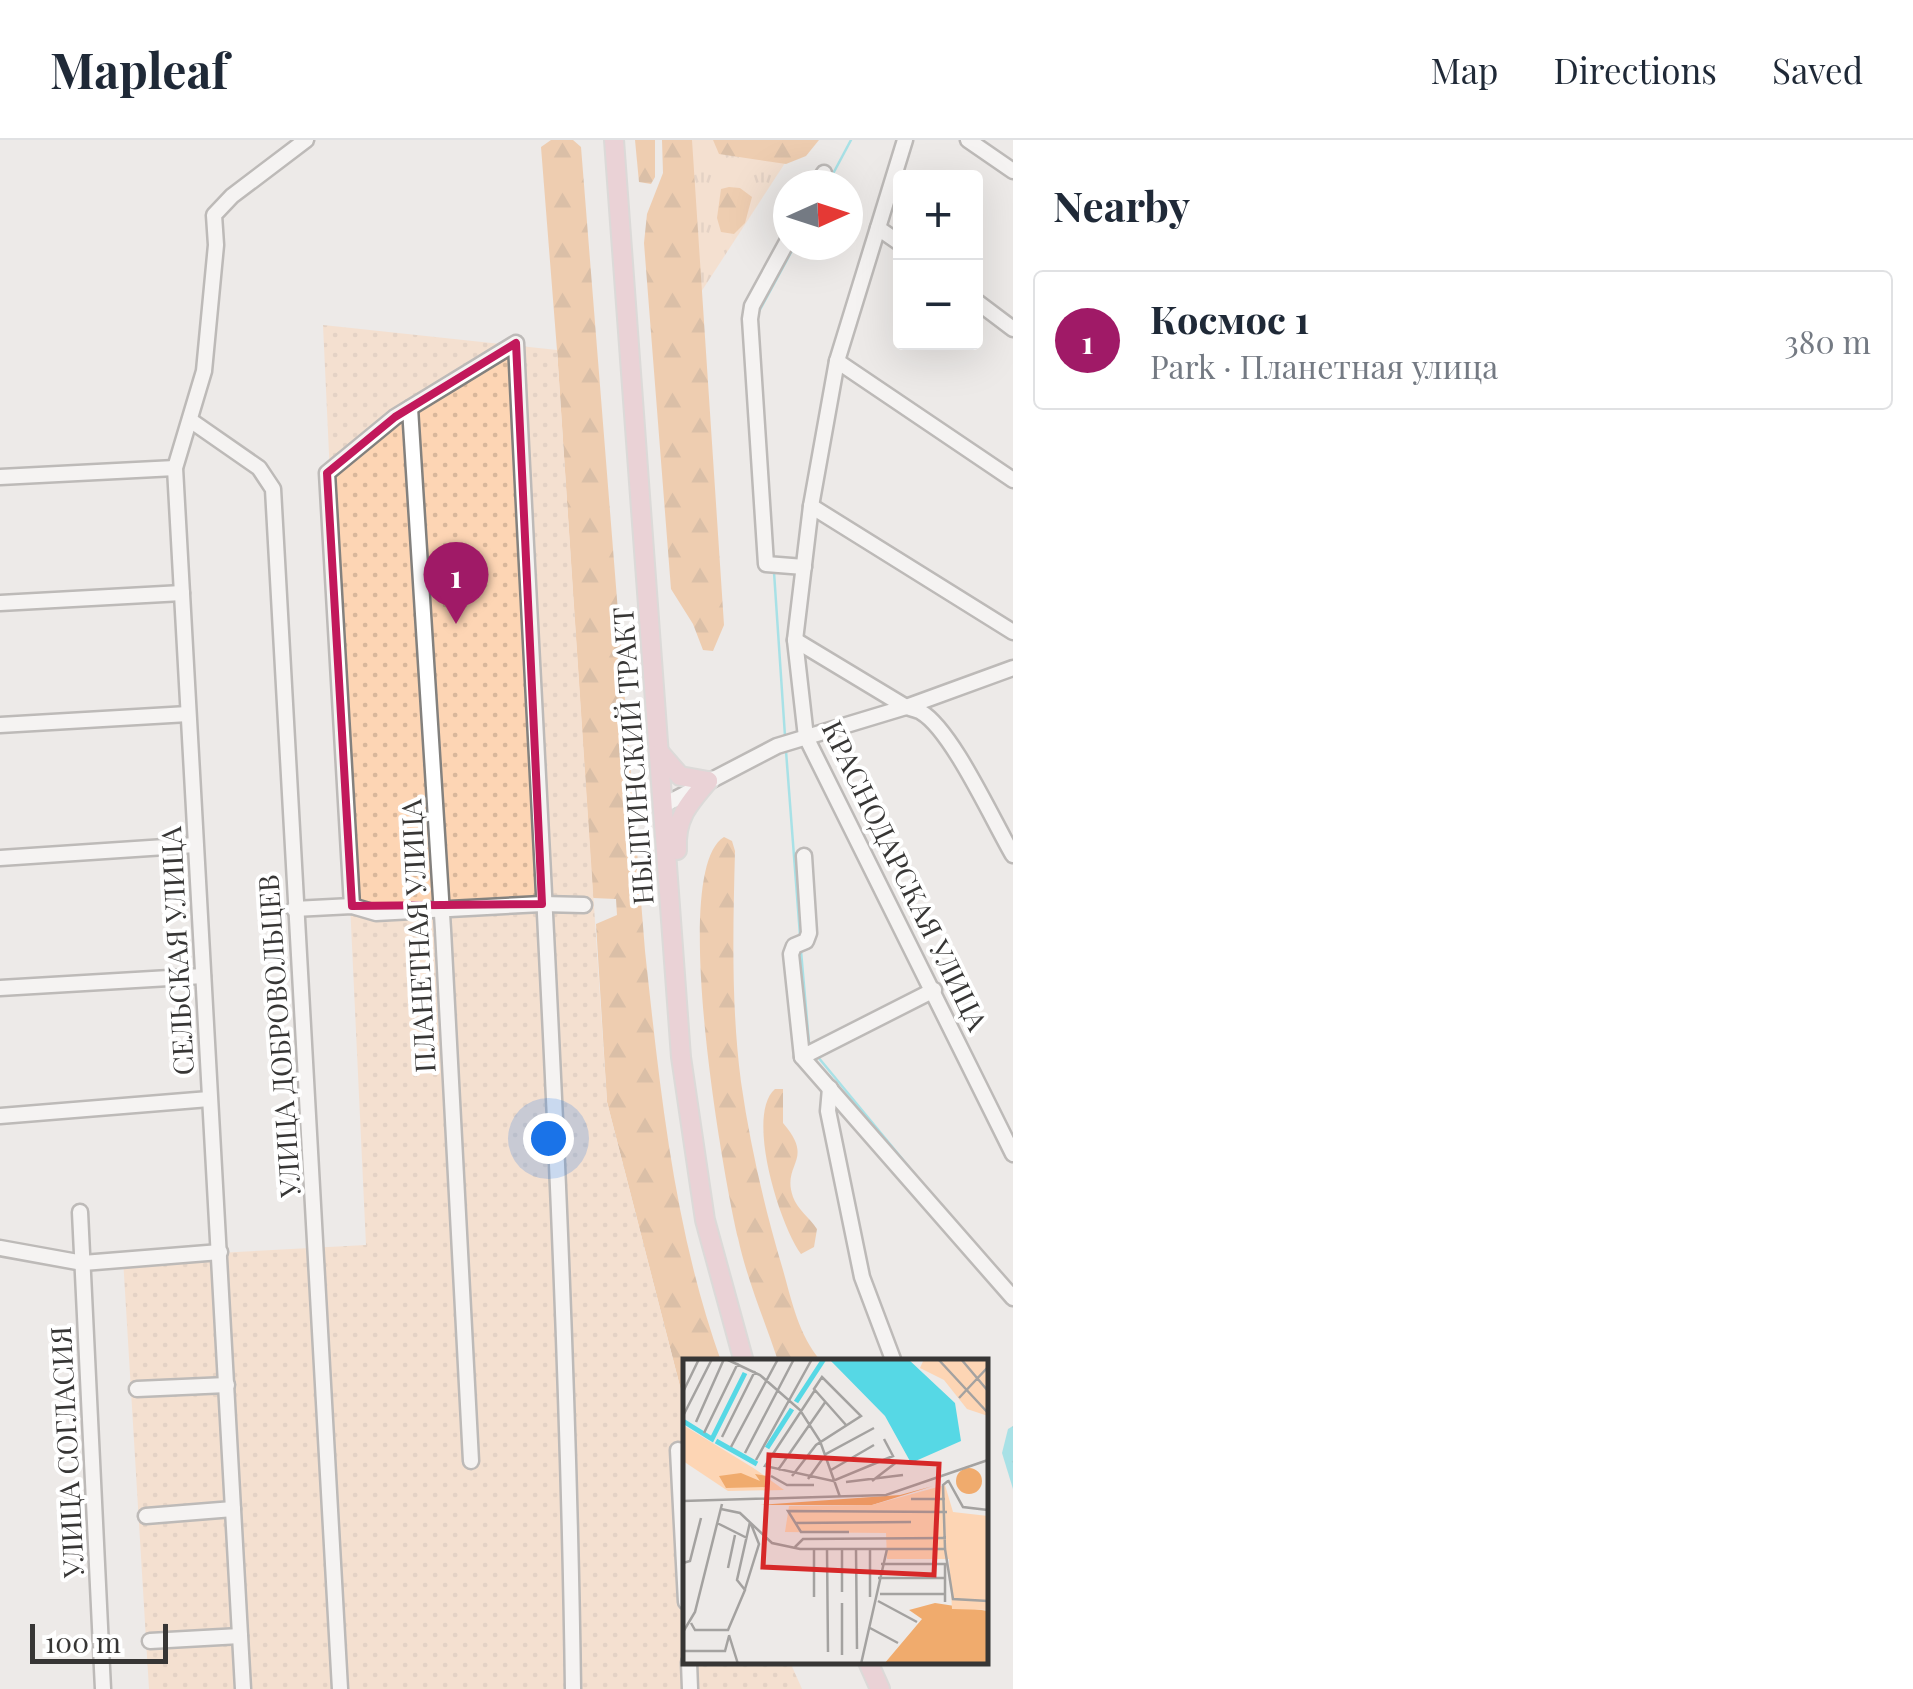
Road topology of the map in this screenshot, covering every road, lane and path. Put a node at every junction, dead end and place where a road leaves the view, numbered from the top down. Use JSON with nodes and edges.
{"nodes":[{"id":1,"x":306,"y":140,"type":"edge"},
{"id":2,"x":614,"y":140,"type":"edge"},
{"id":3,"x":905,"y":140,"type":"edge"},
{"id":4,"x":968,"y":140,"type":"edge"},
{"id":5,"x":1013,"y":171,"type":"edge"},
{"id":6,"x":878,"y":228,"type":"junction"},
{"id":7,"x":893,"y":239,"type":"edge"},
{"id":8,"x":777,"y":260,"type":"edge"},
{"id":9,"x":983,"y":305,"type":"edge"},
{"id":10,"x":1013,"y":329,"type":"edge"},
{"id":11,"x":837,"y":361,"type":"junction"},
{"id":12,"x":410,"y":408,"type":"junction"},
{"id":13,"x":190,"y":420,"type":"junction"},
{"id":14,"x":174,"y":468,"type":"junction"},
{"id":15,"x":0,"y":477,"type":"edge"},
{"id":16,"x":1013,"y":480,"type":"edge"},
{"id":17,"x":811,"y":506,"type":"junction"},
{"id":18,"x":804,"y":566,"type":"junction"},
{"id":19,"x":182,"y":594,"type":"junction"},
{"id":20,"x":0,"y":602,"type":"edge"},
{"id":21,"x":1013,"y":632,"type":"edge"},
{"id":22,"x":795,"y":640,"type":"junction"},
{"id":23,"x":1013,"y":668,"type":"edge"},
{"id":24,"x":906,"y":707,"type":"junction"},
{"id":25,"x":188,"y":714,"type":"junction"},
{"id":26,"x":0,"y":726,"type":"edge"},
{"id":27,"x":806,"y":736,"type":"junction"},
{"id":28,"x":658,"y":752,"type":"junction"},
{"id":29,"x":708,"y":782,"type":"junction"},
{"id":30,"x":662,"y":806,"type":"junction"},
{"id":31,"x":194,"y":844,"type":"junction"},
{"id":32,"x":1013,"y":854,"type":"edge"},
{"id":33,"x":804,"y":856,"type":"dead end"},
{"id":34,"x":0,"y":858,"type":"edge"},
{"id":35,"x":542,"y":904,"type":"junction"},
{"id":36,"x":584,"y":905,"type":"dead end"},
{"id":37,"x":352,"y":906,"type":"junction"},
{"id":38,"x":294,"y":909,"type":"junction"},
{"id":39,"x":442,"y":911,"type":"junction"},
{"id":40,"x":202,"y":976,"type":"junction"},
{"id":41,"x":0,"y":988,"type":"edge"},
{"id":42,"x":934,"y":990,"type":"junction"},
{"id":43,"x":680,"y":1034,"type":"junction"},
{"id":44,"x":802,"y":1057,"type":"junction"},
{"id":45,"x":830,"y":1088,"type":"junction"},
{"id":46,"x":210,"y":1099,"type":"junction"},
{"id":47,"x":0,"y":1116,"type":"edge"},
{"id":48,"x":1013,"y":1154,"type":"edge"},
{"id":49,"x":80,"y":1212,"type":"dead end"},
{"id":50,"x":0,"y":1248,"type":"edge"},
{"id":51,"x":220,"y":1252,"type":"junction"},
{"id":52,"x":83,"y":1263,"type":"junction"},
{"id":53,"x":1013,"y":1298,"type":"edge"},
{"id":54,"x":743,"y":1359,"type":"edge"},
{"id":55,"x":893,"y":1359,"type":"edge"},
{"id":56,"x":227,"y":1385,"type":"junction"},
{"id":57,"x":138,"y":1389,"type":"dead end"},
{"id":58,"x":678,"y":1450,"type":"dead end"},
{"id":59,"x":471,"y":1462,"type":"dead end"},
{"id":60,"x":234,"y":1510,"type":"junction"},
{"id":61,"x":146,"y":1516,"type":"dead end"},
{"id":62,"x":683,"y":1545,"type":"edge"},
{"id":63,"x":240,"y":1636,"type":"junction"},
{"id":64,"x":150,"y":1640,"type":"dead end"},
{"id":65,"x":688,"y":1664,"type":"edge"},
{"id":66,"x":869,"y":1664,"type":"edge"},
{"id":67,"x":102,"y":1689,"type":"edge"},
{"id":68,"x":243,"y":1689,"type":"edge"},
{"id":69,"x":340,"y":1689,"type":"edge"},
{"id":70,"x":573,"y":1689,"type":"edge"},
{"id":71,"x":690,"y":1689,"type":"edge"},
{"id":72,"x":880,"y":1689,"type":"edge"}],
"edges":[{"from":1,"to":13,"type":"street","name":"СЕЛЬСКАЯ УЛИЦА"},
{"from":2,"to":28,"type":"main road","name":"НЫЛГИНСКИЙ ТРАКТ"},
{"from":3,"to":6,"type":"street","name":"КРАСНОДАРСКАЯ УЛИЦА"},
{"from":4,"to":5,"type":"street"},
{"from":6,"to":7,"type":"street"},
{"from":6,"to":11,"type":"street","name":"КРАСНОДАРСКАЯ УЛИЦА"},
{"from":8,"to":18,"type":"street"},
{"from":9,"to":10,"type":"street"},
{"from":11,"to":16,"type":"street"},
{"from":11,"to":17,"type":"street","name":"КРАСНОДАРСКАЯ УЛИЦА"},
{"from":12,"to":35,"type":"street"},
{"from":12,"to":37,"type":"street"},
{"from":12,"to":39,"type":"street","name":"ПЛАНЕТНАЯ УЛИЦА"},
{"from":13,"to":14,"type":"street","name":"СЕЛЬСКАЯ УЛИЦА"},
{"from":13,"to":38,"type":"street","name":"УЛИЦА ДОБРОВОЛЬЦЕВ"},
{"from":14,"to":15,"type":"street"},
{"from":14,"to":19,"type":"street","name":"СЕЛЬСКАЯ УЛИЦА"},
{"from":17,"to":18,"type":"street","name":"КРАСНОДАРСКАЯ УЛИЦА"},
{"from":17,"to":21,"type":"street"},
{"from":18,"to":22,"type":"street","name":"КРАСНОДАРСКАЯ УЛИЦА"},
{"from":19,"to":20,"type":"street"},
{"from":19,"to":25,"type":"street","name":"СЕЛЬСКАЯ УЛИЦА"},
{"from":22,"to":24,"type":"street"},
{"from":22,"to":27,"type":"street","name":"КРАСНОДАРСКАЯ УЛИЦА"},
{"from":23,"to":24,"type":"street"},
{"from":24,"to":27,"type":"street"},
{"from":24,"to":32,"type":"street"},
{"from":25,"to":26,"type":"street"},
{"from":25,"to":31,"type":"street","name":"СЕЛЬСКАЯ УЛИЦА"},
{"from":27,"to":29,"type":"street"},
{"from":27,"to":42,"type":"street","name":"КРАСНОДАРСКАЯ УЛИЦА"},
{"from":28,"to":29,"type":"main road"},
{"from":28,"to":30,"type":"main road","name":"НЫЛГИНСКИЙ ТРАКТ"},
{"from":29,"to":30,"type":"street"},
{"from":29,"to":43,"type":"main road"},
{"from":30,"to":43,"type":"main road","name":"НЫЛГИНСКИЙ ТРАКТ"},
{"from":31,"to":34,"type":"street"},
{"from":31,"to":40,"type":"street","name":"СЕЛЬСКАЯ УЛИЦА"},
{"from":33,"to":44,"type":"street"},
{"from":35,"to":36,"type":"street"},
{"from":35,"to":39,"type":"street"},
{"from":35,"to":70,"type":"street"},
{"from":37,"to":38,"type":"street"},
{"from":37,"to":39,"type":"street"},
{"from":38,"to":69,"type":"street","name":"УЛИЦА ДОБРОВОЛЬЦЕВ"},
{"from":39,"to":59,"type":"street","name":"ПЛАНЕТНАЯ УЛИЦА"},
{"from":40,"to":41,"type":"street"},
{"from":40,"to":46,"type":"street","name":"СЕЛЬСКАЯ УЛИЦА"},
{"from":42,"to":44,"type":"street"},
{"from":42,"to":48,"type":"street","name":"КРАСНОДАРСКАЯ УЛИЦА"},
{"from":43,"to":54,"type":"main road","name":"НЫЛГИНСКИЙ ТРАКТ"},
{"from":44,"to":45,"type":"street"},
{"from":45,"to":53,"type":"street"},
{"from":45,"to":55,"type":"street"},
{"from":46,"to":47,"type":"street"},
{"from":46,"to":51,"type":"street","name":"СЕЛЬСКАЯ УЛИЦА"},
{"from":49,"to":52,"type":"street","name":"УЛИЦА СОГЛАСИЯ"},
{"from":50,"to":52,"type":"street"},
{"from":51,"to":52,"type":"street"},
{"from":51,"to":56,"type":"street","name":"СЕЛЬСКАЯ УЛИЦА"},
{"from":52,"to":67,"type":"street","name":"УЛИЦА СОГЛАСИЯ"},
{"from":56,"to":57,"type":"street"},
{"from":56,"to":60,"type":"street","name":"СЕЛЬСКАЯ УЛИЦА"},
{"from":58,"to":62,"type":"street"},
{"from":60,"to":61,"type":"street"},
{"from":60,"to":63,"type":"street","name":"СЕЛЬСКАЯ УЛИЦА"},
{"from":63,"to":64,"type":"street"},
{"from":63,"to":68,"type":"street","name":"СЕЛЬСКАЯ УЛИЦА"},
{"from":65,"to":71,"type":"street"},
{"from":66,"to":72,"type":"main road"}]}
